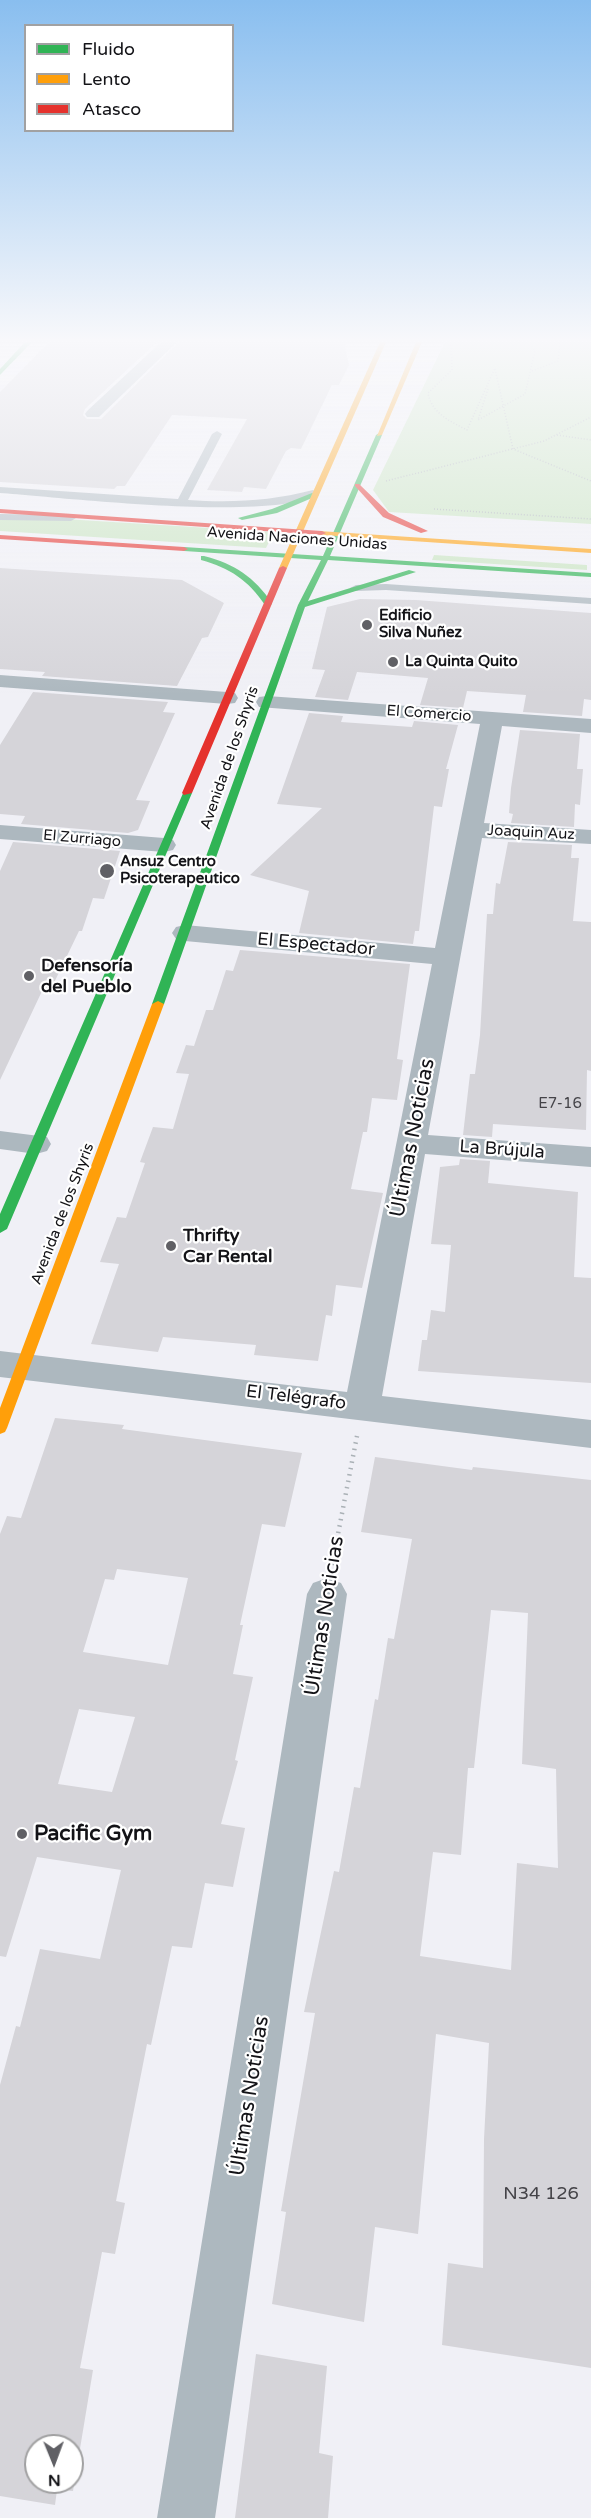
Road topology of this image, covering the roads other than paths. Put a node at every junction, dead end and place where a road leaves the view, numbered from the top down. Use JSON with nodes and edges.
{"nodes":[{"id":1,"x":204,"y":460,"type":"edge"},
{"id":2,"x":330,"y":460,"type":"edge"},
{"id":3,"x":368,"y":460,"type":"edge"},
{"id":4,"x":357,"y":485,"type":"junction"},
{"id":5,"x":0,"y":490,"type":"edge"},
{"id":6,"x":315,"y":493,"type":"junction"},
{"id":7,"x":182,"y":502,"type":"junction"},
{"id":8,"x":0,"y":511,"type":"edge"},
{"id":9,"x":0,"y":517,"type":"edge"},
{"id":10,"x":91,"y":517,"type":"junction"},
{"id":11,"x":204,"y":524,"type":"junction"},
{"id":12,"x":300,"y":531,"type":"junction"},
{"id":13,"x":338,"y":533,"type":"junction"},
{"id":14,"x":0,"y":538,"type":"edge"},
{"id":15,"x":454,"y":541,"type":"junction"},
{"id":16,"x":171,"y":548,"type":"junction"},
{"id":17,"x":591,"y":551,"type":"edge"},
{"id":18,"x":288,"y":555,"type":"junction"},
{"id":19,"x":327,"y":558,"type":"junction"},
{"id":20,"x":456,"y":566,"type":"junction"},
{"id":21,"x":591,"y":575,"type":"edge"},
{"id":22,"x":354,"y":588,"type":"junction"},
{"id":23,"x":591,"y":602,"type":"edge"},
{"id":24,"x":268,"y":603,"type":"junction"},
{"id":25,"x":302,"y":605,"type":"junction"},
{"id":26,"x":7,"y":682,"type":"edge"},
{"id":27,"x":227,"y":698,"type":"junction"},
{"id":28,"x":0,"y":702,"type":"edge"},
{"id":29,"x":267,"y":702,"type":"junction"},
{"id":30,"x":492,"y":718,"type":"junction"},
{"id":31,"x":591,"y":726,"type":"edge"},
{"id":32,"x":471,"y":830,"type":"junction"},
{"id":33,"x":0,"y":832,"type":"edge"},
{"id":34,"x":591,"y":837,"type":"edge"},
{"id":35,"x":164,"y":845,"type":"junction"},
{"id":36,"x":185,"y":933,"type":"junction"},
{"id":37,"x":447,"y":957,"type":"junction"},
{"id":38,"x":0,"y":1140,"type":"edge"},
{"id":39,"x":412,"y":1143,"type":"junction"},
{"id":40,"x":36,"y":1144,"type":"junction"},
{"id":41,"x":591,"y":1157,"type":"edge"},
{"id":42,"x":0,"y":1229,"type":"edge"},
{"id":43,"x":12,"y":1365,"type":"edge"},
{"id":44,"x":362,"y":1406,"type":"junction"},
{"id":45,"x":0,"y":1428,"type":"edge"},
{"id":46,"x":591,"y":1434,"type":"edge"},
{"id":47,"x":327,"y":1594,"type":"road end"},
{"id":48,"x":186,"y":2518,"type":"edge"}],
"edges":[{"from":1,"to":7,"type":"lane"},
{"from":2,"to":6,"type":"main road","name":"Avenida de los Shyris"},
{"from":3,"to":4,"type":"main road","name":"Avenida de los Shyris"},
{"from":4,"to":13,"type":"main road","name":"Avenida de los Shyris"},
{"from":4,"to":15,"type":"main road"},
{"from":5,"to":7,"type":"lane"},
{"from":6,"to":7,"type":"lane"},
{"from":6,"to":11,"type":"main road"},
{"from":6,"to":12,"type":"main road","name":"Avenida de los Shyris"},
{"from":8,"to":10,"type":"main road","name":"Avenida Naciones Unidas"},
{"from":9,"to":10,"type":"lane"},
{"from":10,"to":11,"type":"main road","name":"Avenida Naciones Unidas"},
{"from":11,"to":12,"type":"main road","name":"Avenida Naciones Unidas"},
{"from":12,"to":13,"type":"main road","name":"Avenida Naciones Unidas"},
{"from":12,"to":18,"type":"main road","name":"Avenida de los Shyris"},
{"from":13,"to":15,"type":"main road","name":"Avenida Naciones Unidas"},
{"from":13,"to":19,"type":"main road","name":"Avenida de los Shyris"},
{"from":14,"to":16,"type":"main road","name":"Avenida Naciones Unidas"},
{"from":15,"to":17,"type":"main road","name":"Avenida Naciones Unidas"},
{"from":16,"to":18,"type":"main road","name":"Avenida Naciones Unidas"},
{"from":16,"to":24,"type":"main road"},
{"from":18,"to":19,"type":"main road","name":"Avenida Naciones Unidas"},
{"from":18,"to":24,"type":"main road","name":"Avenida de los Shyris"},
{"from":19,"to":20,"type":"main road","name":"Avenida Naciones Unidas"},
{"from":19,"to":25,"type":"main road","name":"Avenida de los Shyris"},
{"from":20,"to":21,"type":"main road","name":"Avenida Naciones Unidas"},
{"from":20,"to":22,"type":"main road"},
{"from":22,"to":23,"type":"lane"},
{"from":22,"to":25,"type":"main road"},
{"from":24,"to":27,"type":"main road","name":"Avenida de los Shyris"},
{"from":25,"to":29,"type":"main road","name":"Avenida de los Shyris"},
{"from":26,"to":27,"type":"street"},
{"from":26,"to":28,"type":"street"},
{"from":27,"to":35,"type":"main road","name":"Avenida de los Shyris"},
{"from":29,"to":30,"type":"street","name":"El Comercio"},
{"from":29,"to":36,"type":"main road","name":"Avenida de los Shyris"},
{"from":30,"to":31,"type":"street","name":"El Comercio"},
{"from":30,"to":32,"type":"street","name":"Últimas Noticias"},
{"from":32,"to":34,"type":"street","name":"Joaquin Auz"},
{"from":32,"to":37,"type":"street","name":"Últimas Noticias"},
{"from":33,"to":35,"type":"street","name":"El Zurriago"},
{"from":35,"to":40,"type":"main road","name":"Avenida de los Shyris"},
{"from":36,"to":37,"type":"street","name":"El Espectador"},
{"from":36,"to":43,"type":"main road","name":"Avenida de los Shyris"},
{"from":37,"to":39,"type":"street","name":"Últimas Noticias"},
{"from":38,"to":40,"type":"street"},
{"from":39,"to":41,"type":"street","name":"La Brújula"},
{"from":39,"to":44,"type":"street","name":"Últimas Noticias"},
{"from":40,"to":42,"type":"main road","name":"Avenida de los Shyris"},
{"from":43,"to":44,"type":"street","name":"El Telégrafo"},
{"from":43,"to":45,"type":"main road","name":"Avenida de los Shyris"},
{"from":44,"to":46,"type":"street","name":"El Telégrafo"},
{"from":47,"to":48,"type":"street","name":"Últimas Noticias"}]}
